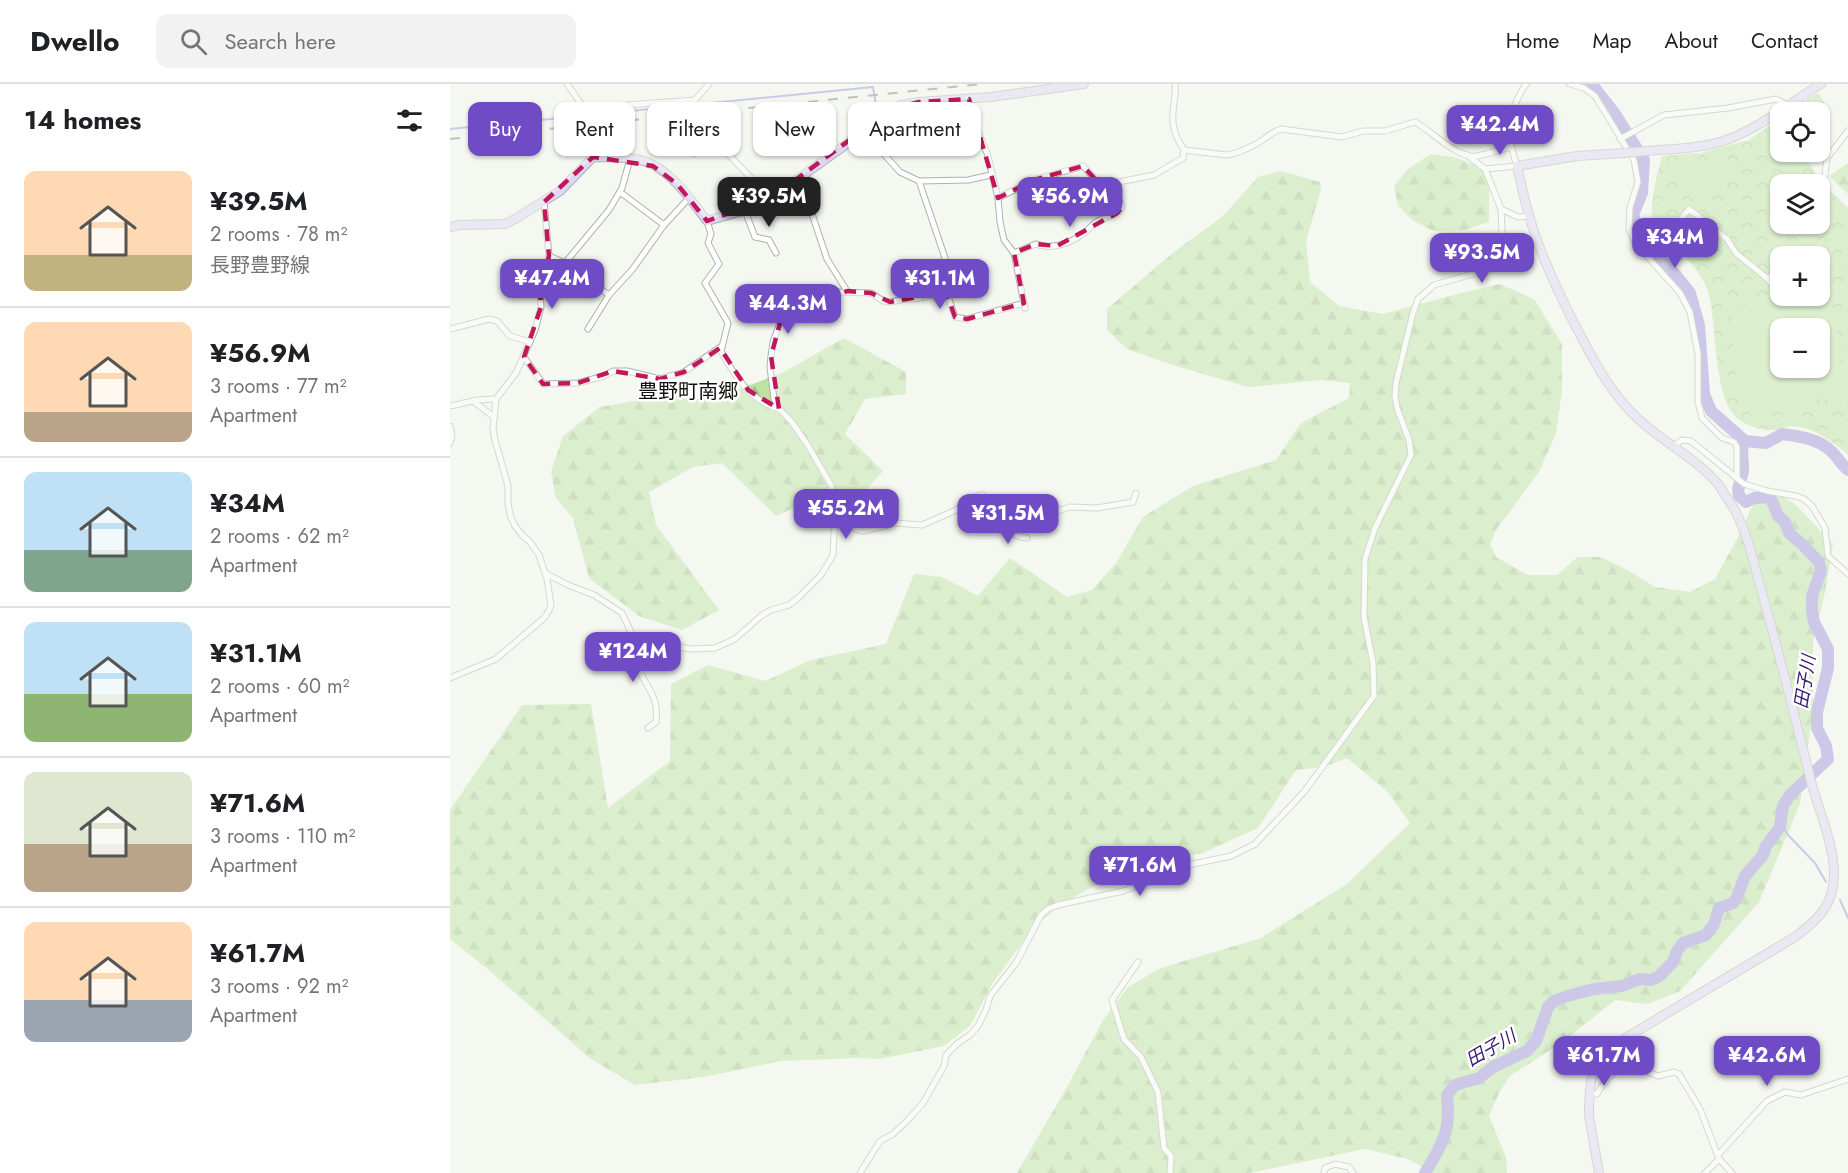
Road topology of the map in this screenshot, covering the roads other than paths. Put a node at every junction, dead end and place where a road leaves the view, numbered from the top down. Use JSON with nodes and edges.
{"nodes":[{"id":1,"x":567,"y":84,"type":"edge"},
{"id":2,"x":709,"y":84,"type":"edge"},
{"id":3,"x":1084,"y":84,"type":"edge"},
{"id":4,"x":1174,"y":84,"type":"edge"},
{"id":5,"x":1526,"y":84,"type":"edge"},
{"id":6,"x":1570,"y":84,"type":"edge"},
{"id":7,"x":1821,"y":84,"type":"edge"},
{"id":8,"x":969,"y":99,"type":"junction"},
{"id":9,"x":581,"y":102,"type":"edge"},
{"id":10,"x":919,"y":102,"type":"edge"},
{"id":11,"x":1782,"y":102,"type":"edge"},
{"id":12,"x":1792,"y":102,"type":"edge"},
{"id":13,"x":635,"y":105,"type":"edge"},
{"id":14,"x":1770,"y":117,"type":"edge"},
{"id":15,"x":1848,"y":131,"type":"edge"},
{"id":16,"x":1620,"y":139,"type":"junction"},
{"id":17,"x":848,"y":142,"type":"edge"},
{"id":18,"x":1510,"y":147,"type":"junction"},
{"id":19,"x":1184,"y":150,"type":"junction"},
{"id":20,"x":1467,"y":155,"type":"junction"},
{"id":21,"x":730,"y":156,"type":"edge"},
{"id":22,"x":886,"y":156,"type":"edge"},
{"id":23,"x":593,"y":157,"type":"joint"},
{"id":24,"x":630,"y":159,"type":"junction"},
{"id":25,"x":1517,"y":166,"type":"junction"},
{"id":26,"x":1485,"y":169,"type":"junction"},
{"id":27,"x":1825,"y":174,"type":"edge"},
{"id":28,"x":991,"y":175,"type":"junction"},
{"id":29,"x":797,"y":180,"type":"junction"},
{"id":30,"x":919,"y":181,"type":"junction"},
{"id":31,"x":1114,"y":183,"type":"junction"},
{"id":32,"x":620,"y":192,"type":"junction"},
{"id":33,"x":689,"y":198,"type":"junction"},
{"id":34,"x":998,"y":198,"type":"junction"},
{"id":35,"x":544,"y":202,"type":"junction"},
{"id":36,"x":764,"y":203,"type":"junction"},
{"id":37,"x":1501,"y":209,"type":"junction"},
{"id":38,"x":745,"y":211,"type":"junction"},
{"id":39,"x":1529,"y":216,"type":"junction"},
{"id":40,"x":1680,"y":220,"type":"dead end"},
{"id":41,"x":707,"y":221,"type":"junction"},
{"id":42,"x":664,"y":225,"type":"junction"},
{"id":43,"x":450,"y":227,"type":"edge"},
{"id":44,"x":776,"y":253,"type":"dead end"},
{"id":45,"x":1014,"y":253,"type":"junction"},
{"id":46,"x":549,"y":256,"type":"junction"},
{"id":47,"x":565,"y":263,"type":"junction"},
{"id":48,"x":1770,"y":277,"type":"edge"},
{"id":49,"x":1768,"y":279,"type":"junction"},
{"id":50,"x":1770,"y":282,"type":"edge"},
{"id":51,"x":847,"y":291,"type":"junction"},
{"id":52,"x":946,"y":291,"type":"junction"},
{"id":53,"x":609,"y":295,"type":"junction"},
{"id":54,"x":450,"y":329,"type":"edge"},
{"id":55,"x":588,"y":329,"type":"dead end"},
{"id":56,"x":530,"y":342,"type":"junction"},
{"id":57,"x":722,"y":346,"type":"junction"},
{"id":58,"x":524,"y":357,"type":"junction"},
{"id":59,"x":496,"y":399,"type":"junction"},
{"id":60,"x":473,"y":400,"type":"junction"},
{"id":61,"x":450,"y":406,"type":"edge"},
{"id":62,"x":779,"y":409,"type":"junction"},
{"id":63,"x":494,"y":417,"type":"junction"},
{"id":64,"x":450,"y":426,"type":"edge"},
{"id":65,"x":450,"y":443,"type":"edge"},
{"id":66,"x":1672,"y":447,"type":"junction"},
{"id":67,"x":1737,"y":479,"type":"junction"},
{"id":68,"x":1136,"y":493,"type":"dead end"},
{"id":69,"x":837,"y":516,"type":"junction"},
{"id":70,"x":1007,"y":524,"type":"junction"},
{"id":71,"x":1027,"y":538,"type":"dead end"},
{"id":72,"x":545,"y":573,"type":"junction"},
{"id":73,"x":1848,"y":573,"type":"edge"},
{"id":74,"x":642,"y":656,"type":"junction"},
{"id":75,"x":450,"y":678,"type":"edge"},
{"id":76,"x":648,"y":728,"type":"dead end"},
{"id":77,"x":1138,"y":962,"type":"dead end"},
{"id":78,"x":1848,"y":1079,"type":"edge"},
{"id":79,"x":1590,"y":1094,"type":"junction"},
{"id":80,"x":1719,"y":1157,"type":"junction"},
{"id":81,"x":860,"y":1173,"type":"edge"},
{"id":82,"x":1170,"y":1173,"type":"edge"},
{"id":83,"x":1324,"y":1173,"type":"edge"},
{"id":84,"x":1353,"y":1173,"type":"edge"},
{"id":85,"x":1599,"y":1173,"type":"edge"},
{"id":86,"x":1705,"y":1173,"type":"edge"},
{"id":87,"x":1732,"y":1173,"type":"edge"}],
"edges":[{"from":1,"to":9,"type":"street"},
{"from":2,"to":13,"type":"street"},
{"from":3,"to":8,"type":"street"},
{"from":4,"to":19,"type":"street"},
{"from":5,"to":18,"type":"street"},
{"from":6,"to":16,"type":"street"},
{"from":7,"to":12,"type":"street"},
{"from":8,"to":10,"type":"street"},
{"from":8,"to":28,"type":"street"},
{"from":11,"to":16,"type":"street"},
{"from":14,"to":25,"type":"street","bridge":true},
{"from":15,"to":27,"type":"street"},
{"from":16,"to":67,"type":"street"},
{"from":17,"to":29,"type":"street"},
{"from":18,"to":20,"type":"street"},
{"from":18,"to":25,"type":"street"},
{"from":19,"to":20,"type":"street"},
{"from":19,"to":31,"type":"street"},
{"from":20,"to":26,"type":"street"},
{"from":21,"to":36,"type":"street"},
{"from":22,"to":30,"type":"street"},
{"from":23,"to":24,"type":"street"},
{"from":23,"to":35,"type":"street"},
{"from":24,"to":32,"type":"street"},
{"from":24,"to":33,"type":"street"},
{"from":25,"to":26,"type":"street"},
{"from":25,"to":39,"type":"street"},
{"from":26,"to":37,"type":"street"},
{"from":28,"to":30,"type":"street"},
{"from":28,"to":34,"type":"street"},
{"from":29,"to":36,"type":"street"},
{"from":29,"to":51,"type":"street"},
{"from":30,"to":52,"type":"street"},
{"from":31,"to":34,"type":"street"},
{"from":31,"to":45,"type":"street"},
{"from":32,"to":42,"type":"street"},
{"from":32,"to":47,"type":"street"},
{"from":33,"to":41,"type":"street"},
{"from":33,"to":42,"type":"street"},
{"from":34,"to":45,"type":"street"},
{"from":35,"to":43,"type":"street"},
{"from":35,"to":46,"type":"street"},
{"from":36,"to":38,"type":"street"},
{"from":37,"to":39,"type":"street"},
{"from":37,"to":81,"type":"street"},
{"from":38,"to":41,"type":"street"},
{"from":38,"to":44,"type":"street"},
{"from":39,"to":66,"type":"street"},
{"from":40,"to":49,"type":"street"},
{"from":41,"to":57,"type":"street"},
{"from":42,"to":53,"type":"street"},
{"from":45,"to":52,"type":"street"},
{"from":46,"to":47,"type":"street"},
{"from":46,"to":56,"type":"street"},
{"from":47,"to":53,"type":"street"},
{"from":48,"to":49,"type":"street"},
{"from":49,"to":50,"type":"street"},
{"from":51,"to":52,"type":"street"},
{"from":51,"to":62,"type":"street"},
{"from":53,"to":55,"type":"street"},
{"from":54,"to":56,"type":"street"},
{"from":56,"to":58,"type":"street"},
{"from":57,"to":58,"type":"street"},
{"from":57,"to":62,"type":"street"},
{"from":58,"to":59,"type":"street"},
{"from":59,"to":60,"type":"street"},
{"from":59,"to":63,"type":"street"},
{"from":60,"to":61,"type":"street"},
{"from":60,"to":63,"type":"street"},
{"from":62,"to":69,"type":"street"},
{"from":63,"to":72,"type":"street"},
{"from":64,"to":65,"type":"street"},
{"from":66,"to":67,"type":"street"},
{"from":66,"to":79,"type":"street"},
{"from":67,"to":73,"type":"street"},
{"from":68,"to":70,"type":"street"},
{"from":69,"to":70,"type":"street"},
{"from":69,"to":74,"type":"street"},
{"from":70,"to":71,"type":"street"},
{"from":72,"to":74,"type":"street"},
{"from":72,"to":75,"type":"street"},
{"from":74,"to":76,"type":"street"},
{"from":77,"to":82,"type":"street"},
{"from":78,"to":80,"type":"street"},
{"from":79,"to":80,"type":"street"},
{"from":79,"to":85,"type":"street"},
{"from":80,"to":86,"type":"street"},
{"from":80,"to":87,"type":"street"},
{"from":83,"to":84,"type":"street"}]}
